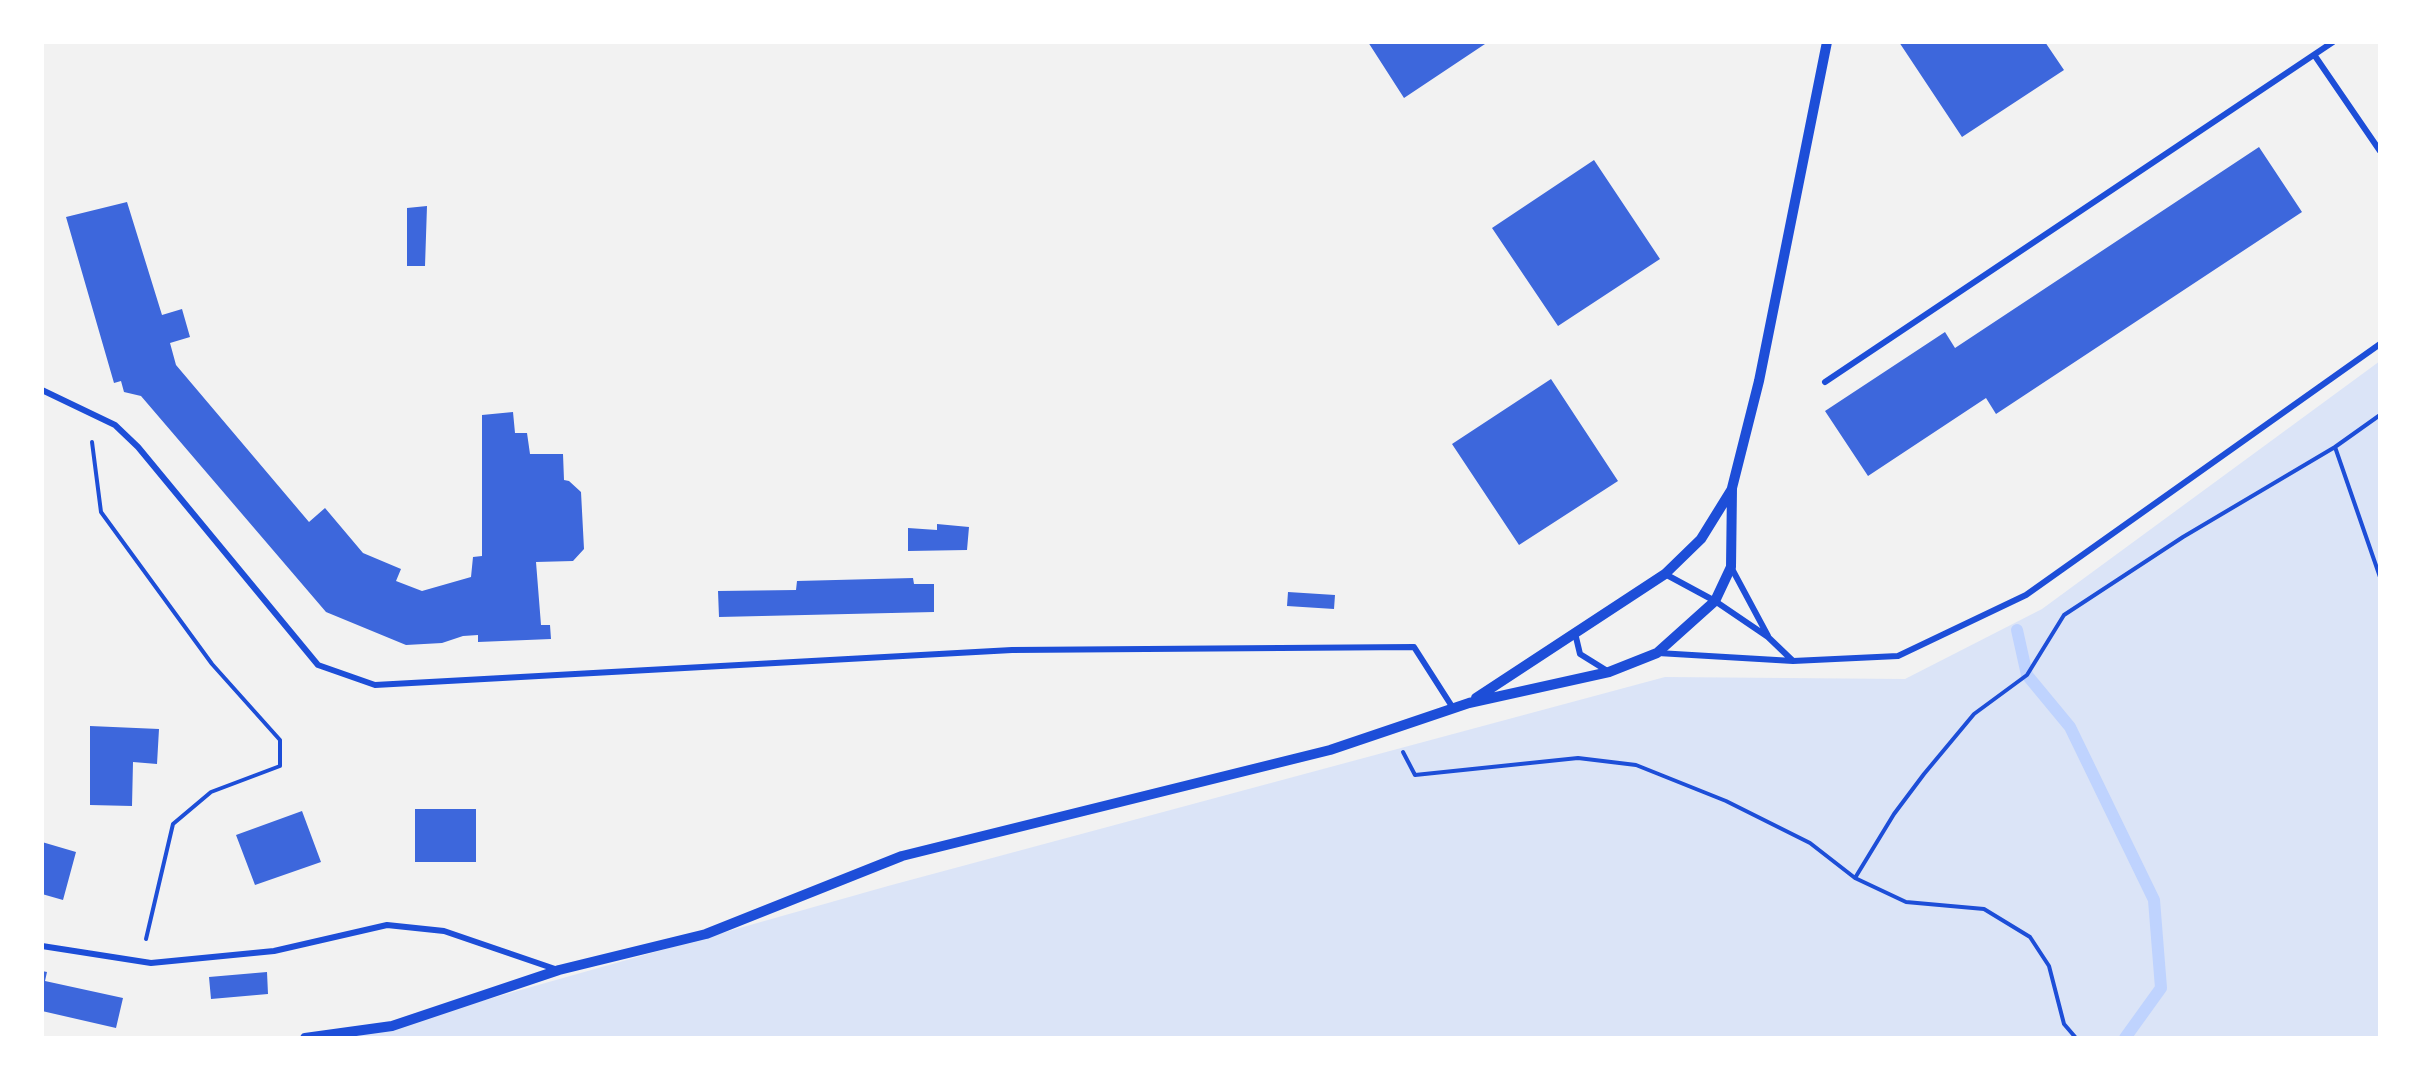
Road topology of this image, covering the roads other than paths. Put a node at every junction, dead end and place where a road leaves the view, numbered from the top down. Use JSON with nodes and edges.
{"nodes":[{"id":1,"x":1827,"y":42,"type":"edge"},
{"id":2,"x":2333,"y":42,"type":"edge"},
{"id":3,"x":2315,"y":56,"type":"junction"},
{"id":4,"x":2380,"y":151,"type":"edge"},
{"id":5,"x":2380,"y":344,"type":"edge"},
{"id":6,"x":1825,"y":382,"type":"dead end"},
{"id":7,"x":42,"y":390,"type":"edge"},
{"id":8,"x":1732,"y":488,"type":"junction"},
{"id":9,"x":1731,"y":567,"type":"junction"},
{"id":10,"x":1665,"y":574,"type":"junction"},
{"id":11,"x":1715,"y":601,"type":"junction"},
{"id":12,"x":1575,"y":633,"type":"junction"},
{"id":13,"x":1768,"y":637,"type":"junction"},
{"id":14,"x":1657,"y":653,"type":"junction"},
{"id":15,"x":1792,"y":661,"type":"junction"},
{"id":16,"x":1609,"y":672,"type":"junction"},
{"id":17,"x":1469,"y":703,"type":"junction"},
{"id":18,"x":1453,"y":708,"type":"junction"},
{"id":19,"x":42,"y":946,"type":"edge"},
{"id":20,"x":559,"y":970,"type":"junction"},
{"id":21,"x":305,"y":1038,"type":"edge"}],
"edges":[{"from":1,"to":8,"type":"street"},
{"from":2,"to":3,"type":"street"},
{"from":3,"to":4,"type":"street"},
{"from":3,"to":6,"type":"street"},
{"from":5,"to":15,"type":"street"},
{"from":7,"to":18,"type":"street"},
{"from":8,"to":9,"type":"street"},
{"from":8,"to":10,"type":"street"},
{"from":9,"to":11,"type":"street"},
{"from":9,"to":13,"type":"street"},
{"from":10,"to":11,"type":"street"},
{"from":10,"to":12,"type":"street"},
{"from":11,"to":13,"type":"street"},
{"from":11,"to":14,"type":"street"},
{"from":12,"to":16,"type":"street"},
{"from":12,"to":17,"type":"street"},
{"from":13,"to":15,"type":"street"},
{"from":14,"to":15,"type":"street"},
{"from":14,"to":16,"type":"street"},
{"from":16,"to":17,"type":"street"},
{"from":17,"to":18,"type":"street"},
{"from":18,"to":20,"type":"street"},
{"from":19,"to":20,"type":"street"},
{"from":20,"to":21,"type":"street"}]}
